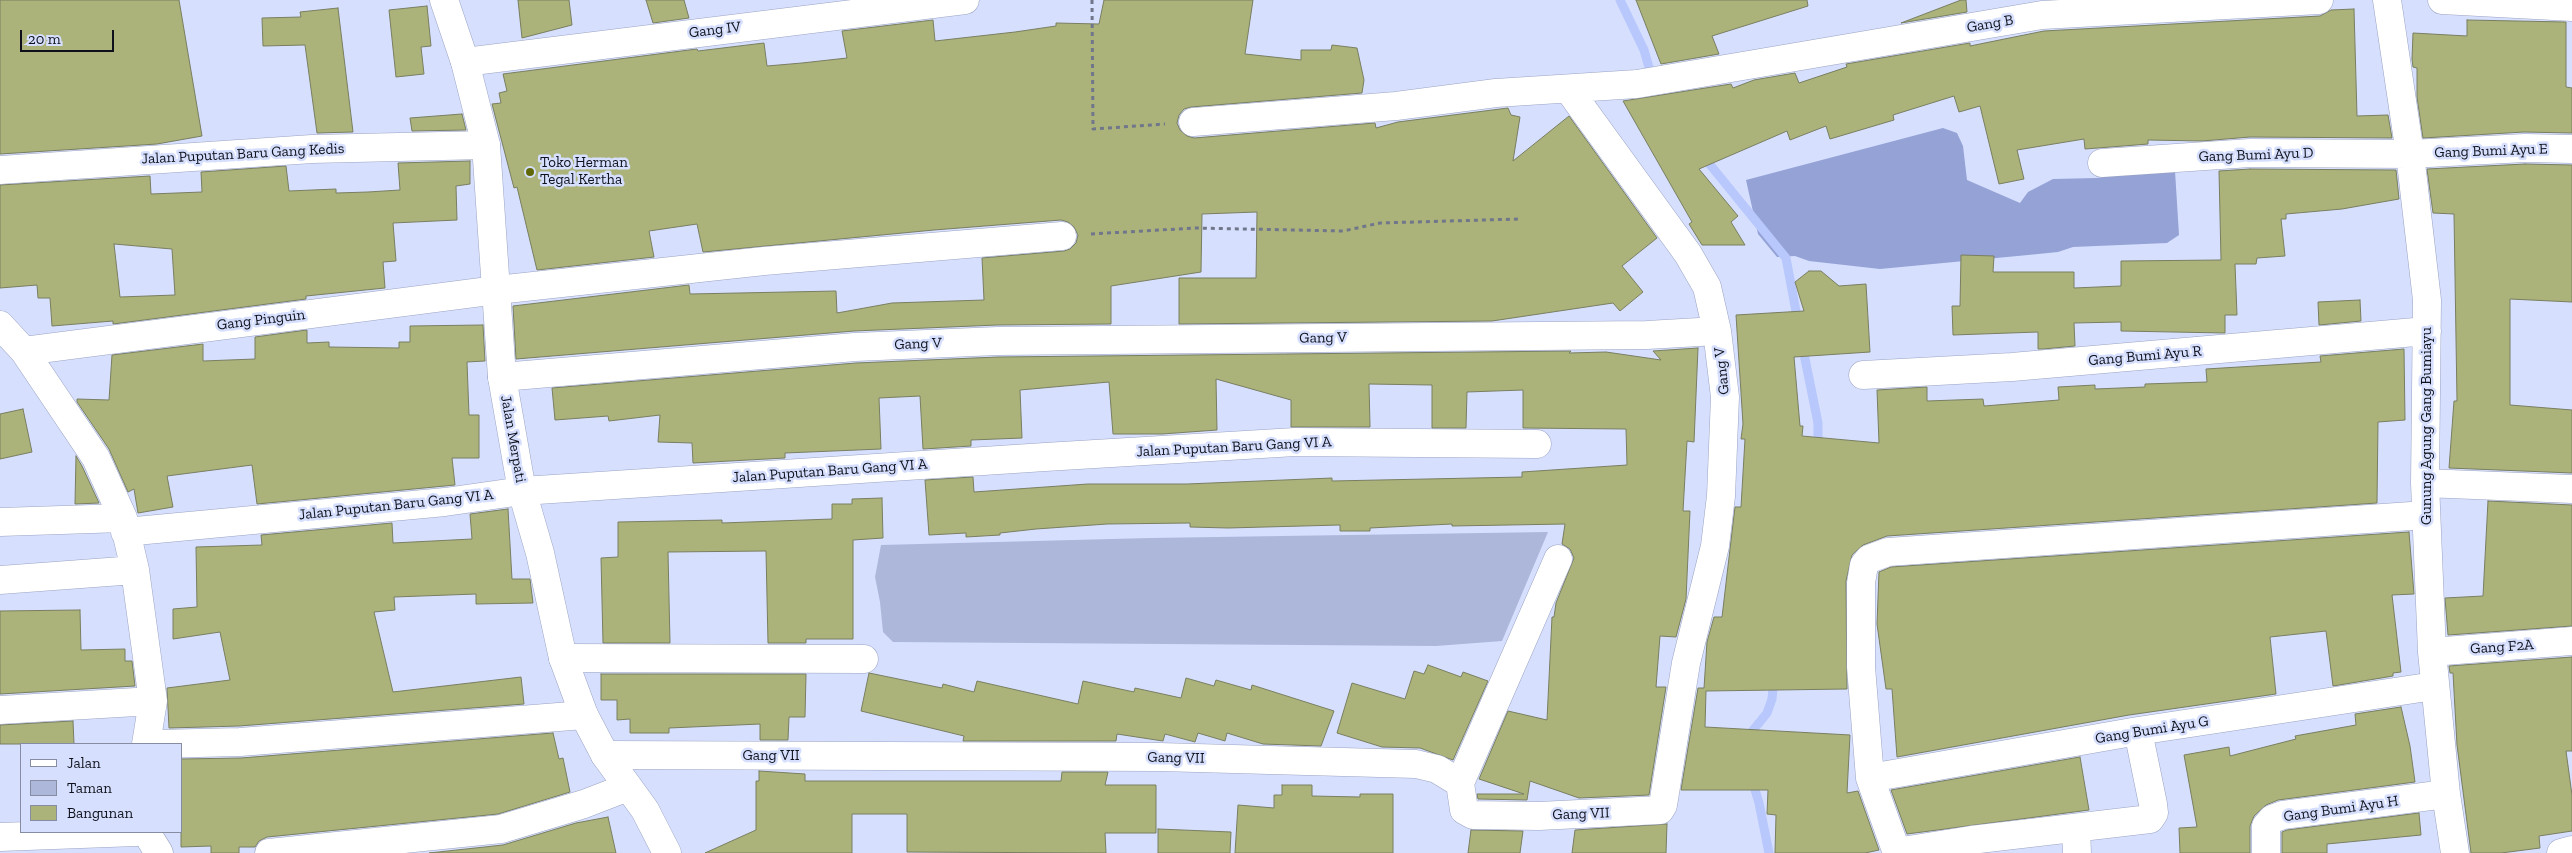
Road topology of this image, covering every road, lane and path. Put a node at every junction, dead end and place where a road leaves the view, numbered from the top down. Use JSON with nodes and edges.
{"nodes":[{"id":1,"x":444,"y":0,"type":"edge"},
{"id":2,"x":965,"y":0,"type":"edge"},
{"id":3,"x":1092,"y":0,"type":"edge"},
{"id":4,"x":2319,"y":0,"type":"edge"},
{"id":5,"x":2387,"y":0,"type":"edge"},
{"id":6,"x":2442,"y":0,"type":"edge"},
{"id":7,"x":2572,"y":7,"type":"edge"},
{"id":8,"x":465,"y":62,"type":"junction"},
{"id":9,"x":1569,"y":90,"type":"junction"},
{"id":10,"x":1193,"y":122,"type":"joint"},
{"id":11,"x":486,"y":145,"type":"junction"},
{"id":12,"x":2572,"y":149,"type":"edge"},
{"id":13,"x":2410,"y":154,"type":"junction"},
{"id":14,"x":2102,"y":163,"type":"dead end"},
{"id":15,"x":0,"y":170,"type":"edge"},
{"id":16,"x":1519,"y":218,"type":"dead end"},
{"id":17,"x":1062,"y":236,"type":"joint"},
{"id":18,"x":497,"y":290,"type":"junction"},
{"id":19,"x":0,"y":325,"type":"edge"},
{"id":20,"x":1717,"y":330,"type":"junction"},
{"id":21,"x":2427,"y":331,"type":"junction"},
{"id":22,"x":24,"y":351,"type":"junction"},
{"id":23,"x":1863,"y":376,"type":"dead end"},
{"id":24,"x":502,"y":377,"type":"junction"},
{"id":25,"x":1537,"y":444,"type":"dead end"},
{"id":26,"x":2426,"y":483,"type":"junction"},
{"id":27,"x":2572,"y":489,"type":"edge"},
{"id":28,"x":522,"y":491,"type":"junction"},
{"id":29,"x":2426,"y":515,"type":"junction"},
{"id":30,"x":0,"y":522,"type":"edge"},
{"id":31,"x":124,"y":525,"type":"junction"},
{"id":32,"x":1558,"y":559,"type":"dead end"},
{"id":33,"x":135,"y":570,"type":"junction"},
{"id":34,"x":0,"y":580,"type":"edge"},
{"id":35,"x":2572,"y":641,"type":"edge"},
{"id":36,"x":2432,"y":652,"type":"junction"},
{"id":37,"x":564,"y":658,"type":"junction"},
{"id":38,"x":864,"y":659,"type":"dead end"},
{"id":39,"x":2434,"y":686,"type":"junction"},
{"id":40,"x":153,"y":701,"type":"junction"},
{"id":41,"x":0,"y":710,"type":"edge"},
{"id":42,"x":584,"y":715,"type":"junction"},
{"id":43,"x":2138,"y":731,"type":"junction"},
{"id":44,"x":146,"y":743,"type":"edge"},
{"id":45,"x":182,"y":743,"type":"edge"},
{"id":46,"x":1670,"y":754,"type":"joint"},
{"id":47,"x":605,"y":755,"type":"junction"},
{"id":48,"x":1870,"y":778,"type":"junction"},
{"id":49,"x":1460,"y":783,"type":"junction"},
{"id":50,"x":628,"y":787,"type":"junction"},
{"id":51,"x":2446,"y":794,"type":"junction"},
{"id":52,"x":109,"y":833,"type":"edge"},
{"id":53,"x":147,"y":833,"type":"edge"},
{"id":54,"x":0,"y":837,"type":"edge"},
{"id":55,"x":2076,"y":841,"type":"edge"},
{"id":56,"x":2572,"y":850,"type":"edge"},
{"id":57,"x":1896,"y":852,"type":"edge"},
{"id":58,"x":159,"y":853,"type":"edge"},
{"id":59,"x":269,"y":853,"type":"edge"},
{"id":60,"x":667,"y":853,"type":"edge"},
{"id":61,"x":2266,"y":853,"type":"edge"},
{"id":62,"x":2455,"y":853,"type":"edge"},
{"id":63,"x":2561,"y":853,"type":"edge"}],
"edges":[{"from":1,"to":8,"type":"street","name":"Jalan Merpati"},
{"from":2,"to":8,"type":"street","name":"Gang IV"},
{"from":3,"to":10,"type":"path"},
{"from":4,"to":9,"type":"street","name":"Gang B"},
{"from":5,"to":13,"type":"street","name":"Gunung Agung Gang Bumiayu"},
{"from":6,"to":7,"type":"street"},
{"from":8,"to":11,"type":"street","name":"Jalan Merpati"},
{"from":9,"to":10,"type":"street","name":"Gang B"},
{"from":9,"to":20,"type":"street"},
{"from":11,"to":15,"type":"street","name":"Jalan Puputan Baru Gang Kedis"},
{"from":11,"to":18,"type":"street","name":"Jalan Merpati"},
{"from":12,"to":13,"type":"street","name":"Gang Bumi Ayu E"},
{"from":13,"to":14,"type":"street","name":"Gang Bumi Ayu D"},
{"from":13,"to":21,"type":"street","name":"Gunung Agung Gang Bumiayu"},
{"from":16,"to":17,"type":"path"},
{"from":17,"to":18,"type":"street","name":"Gang Pinguin"},
{"from":18,"to":22,"type":"street","name":"Gang Pinguin"},
{"from":18,"to":24,"type":"street","name":"Jalan Merpati"},
{"from":19,"to":22,"type":"street"},
{"from":20,"to":24,"type":"street","name":"Gang V"},
{"from":20,"to":46,"type":"street","name":"Gang V"},
{"from":21,"to":23,"type":"street","name":"Gang Bumi Ayu R"},
{"from":21,"to":26,"type":"street","name":"Gunung Agung Gang Bumiayu"},
{"from":22,"to":31,"type":"street"},
{"from":24,"to":28,"type":"street","name":"Jalan Merpati"},
{"from":25,"to":28,"type":"street","name":"Jalan Puputan Baru Gang VI A"},
{"from":26,"to":27,"type":"street"},
{"from":26,"to":29,"type":"street","name":"Gunung Agung Gang Bumiayu"},
{"from":28,"to":31,"type":"street","name":"Jalan Puputan Baru Gang VI A"},
{"from":28,"to":37,"type":"street","name":"Jalan Merpati"},
{"from":29,"to":36,"type":"street","name":"Gunung Agung Gang Bumiayu"},
{"from":29,"to":48,"type":"street"},
{"from":30,"to":31,"type":"street","name":"Jalan Puputan Baru Gang VI A"},
{"from":31,"to":33,"type":"street"},
{"from":32,"to":49,"type":"street"},
{"from":33,"to":34,"type":"street"},
{"from":33,"to":40,"type":"street"},
{"from":35,"to":36,"type":"street","name":"Gang F2A"},
{"from":36,"to":39,"type":"street","name":"Gunung Agung Gang Bumiayu"},
{"from":37,"to":38,"type":"street"},
{"from":37,"to":42,"type":"street","name":"Jalan Merpati"},
{"from":39,"to":43,"type":"street","name":"Gang Bumi Ayu G"},
{"from":39,"to":51,"type":"street","name":"Gunung Agung Gang Bumiayu"},
{"from":40,"to":41,"type":"street"},
{"from":40,"to":44,"type":"street"},
{"from":42,"to":45,"type":"street"},
{"from":42,"to":47,"type":"street","name":"Jalan Merpati"},
{"from":43,"to":48,"type":"street","name":"Gang Bumi Ayu G"},
{"from":43,"to":55,"type":"street"},
{"from":46,"to":49,"type":"street","name":"Gang VII"},
{"from":47,"to":49,"type":"street","name":"Gang VII"},
{"from":47,"to":50,"type":"street","name":"Jalan Merpati"},
{"from":48,"to":57,"type":"street"},
{"from":50,"to":59,"type":"street"},
{"from":50,"to":60,"type":"street","name":"Jalan Merpati"},
{"from":51,"to":61,"type":"street","name":"Gang Bumi Ayu H"},
{"from":51,"to":62,"type":"street","name":"Gunung Agung Gang Bumiayu"},
{"from":52,"to":54,"type":"street"},
{"from":53,"to":58,"type":"street"},
{"from":55,"to":57,"type":"street"},
{"from":56,"to":63,"type":"street"}]}
